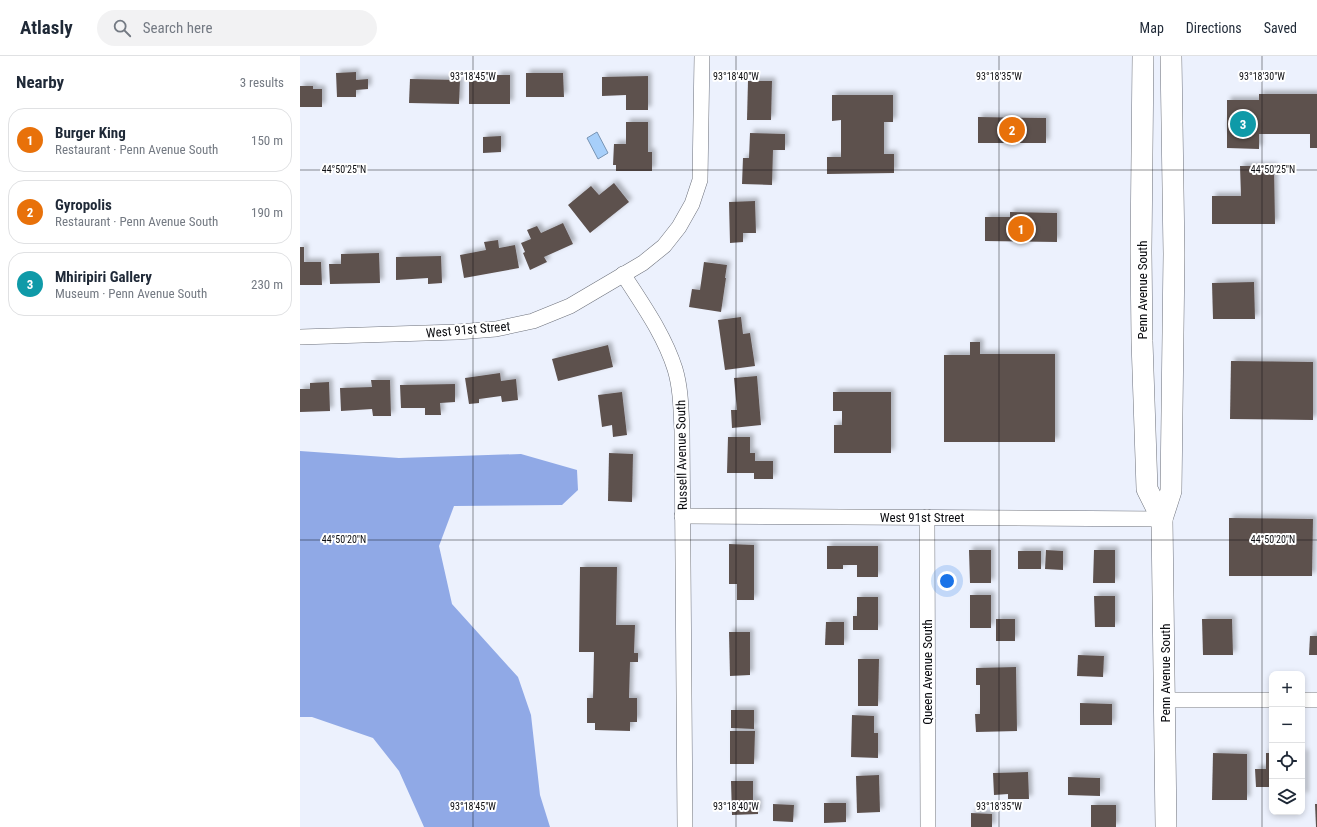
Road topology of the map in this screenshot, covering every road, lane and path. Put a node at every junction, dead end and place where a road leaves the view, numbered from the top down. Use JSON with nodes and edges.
{"nodes":[{"id":1,"x":702,"y":56,"type":"edge"},
{"id":2,"x":1143,"y":56,"type":"edge"},
{"id":3,"x":1171,"y":56,"type":"edge"},
{"id":4,"x":623,"y":274,"type":"junction"},
{"id":5,"x":300,"y":337,"type":"edge"},
{"id":6,"x":682,"y":516,"type":"junction"},
{"id":7,"x":927,"y":517,"type":"junction"},
{"id":8,"x":1162,"y":520,"type":"junction"},
{"id":9,"x":1165,"y":700,"type":"junction"},
{"id":10,"x":1269,"y":700,"type":"edge"},
{"id":11,"x":1305,"y":700,"type":"edge"},
{"id":12,"x":1317,"y":700,"type":"edge"},
{"id":13,"x":685,"y":827,"type":"edge"},
{"id":14,"x":928,"y":827,"type":"edge"},
{"id":15,"x":1166,"y":827,"type":"edge"}],
"edges":[{"from":1,"to":4,"type":"street"},
{"from":2,"to":8,"type":"main road","name":"Penn Avenue South"},
{"from":3,"to":8,"type":"main road","name":"Penn Avenue South"},
{"from":4,"to":5,"type":"street","name":"West 91st Street"},
{"from":4,"to":6,"type":"street","name":"Russell Avenue South"},
{"from":6,"to":7,"type":"street","name":"West 91st Street"},
{"from":6,"to":13,"type":"street","name":"Russell Avenue South"},
{"from":7,"to":8,"type":"street","name":"West 91st Street"},
{"from":7,"to":14,"type":"street","name":"Queen Avenue South"},
{"from":8,"to":9,"type":"main road","name":"Penn Avenue South"},
{"from":9,"to":10,"type":"street"},
{"from":9,"to":15,"type":"main road","name":"Penn Avenue South"},
{"from":11,"to":12,"type":"street"}]}
